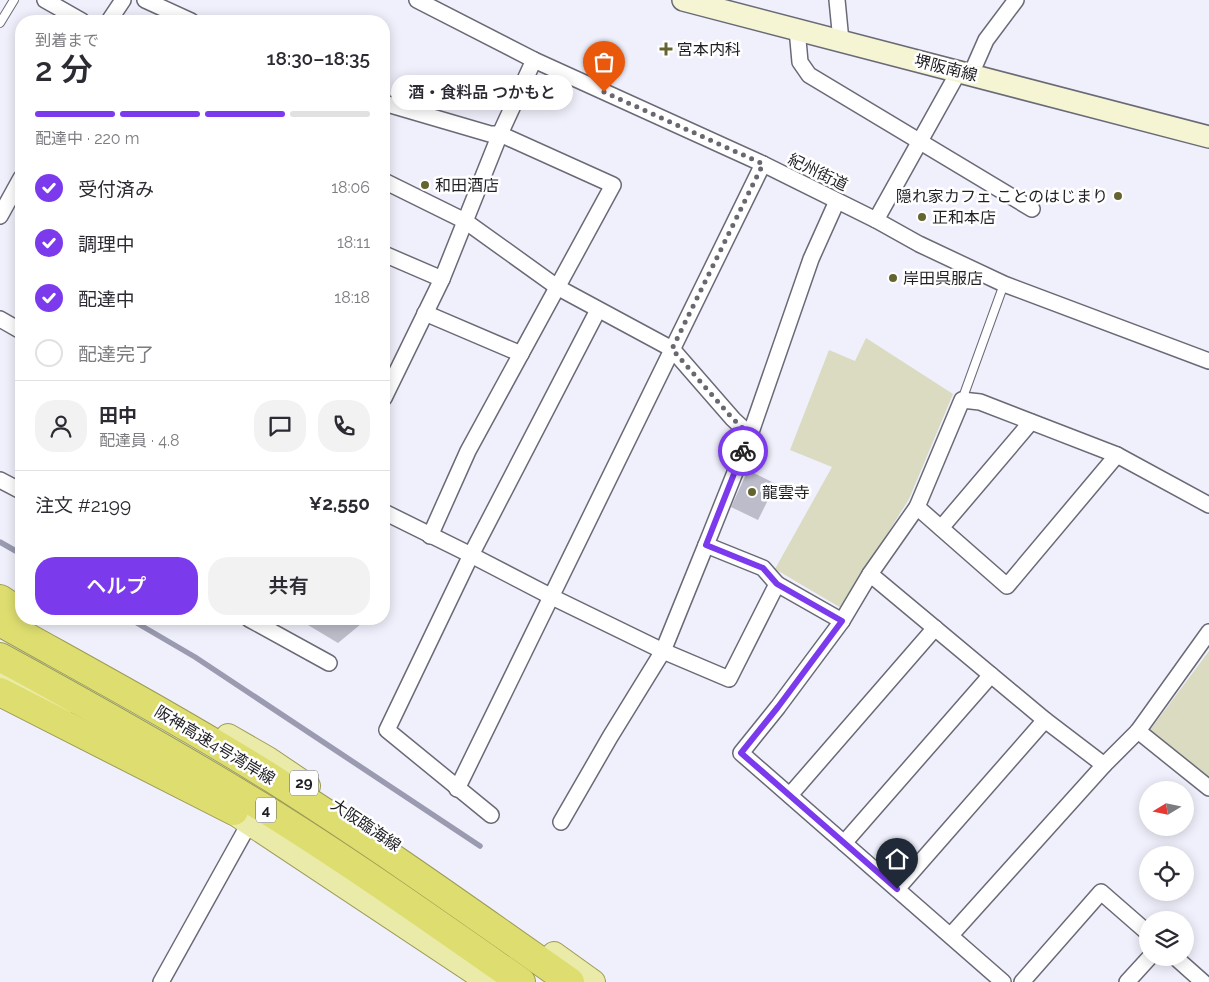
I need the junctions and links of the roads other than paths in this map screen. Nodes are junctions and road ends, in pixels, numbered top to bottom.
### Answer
1 (14, 0) edge
2 (45, 0) edge
3 (123, 0) edge
4 (145, 0) edge
5 (417, 0) edge
6 (683, 0) edge
7 (837, 0) edge
8 (1016, 0) edge
9 (71, 15) edge
10 (113, 15) edge
11 (177, 15) edge
12 (0, 23) edge
13 (796, 29) junction
14 (841, 41) junction
15 (534, 60) junction
16 (965, 72) junction
17 (390, 105) edge
18 (500, 134) junction
19 (1209, 137) edge
20 (919, 142) junction
21 (763, 164) junction
22 (390, 184) edge
23 (15, 189) edge
24 (836, 201) junction
25 (1032, 209) dead end
26 (0, 216) edge
27 (876, 220) junction
28 (465, 221) junction
29 (390, 257) edge
30 (442, 279) junction
31 (1004, 284) junction
32 (556, 288) junction
33 (598, 310) junction
34 (425, 313) junction
35 (0, 319) edge
36 (15, 328) edge
37 (672, 349) junction
38 (520, 354) junction
39 (1209, 361) edge
40 (390, 386) edge
41 (962, 400) junction
42 (1031, 422) junction
43 (750, 435) junction
44 (1117, 455) junction
45 (0, 480) edge
46 (15, 488) edge
47 (1209, 505) edge
48 (917, 507) junction
49 (390, 515) edge
50 (941, 528) junction
51 (430, 536) junction
52 (706, 545) junction
53 (471, 554) junction
54 (870, 574) junction
55 (777, 584) junction
56 (552, 597) junction
57 (0, 598) edge
58 (0, 607) edge
59 (15, 609) edge
60 (15, 615) edge
61 (842, 621) junction
62 (0, 622) edge
63 (32, 625) edge
64 (39, 625) edge
65 (272, 625) edge
66 (935, 628) junction
67 (1209, 632) edge
68 (663, 651) junction
69 (83, 654) junction
70 (0, 657) edge
71 (329, 663) dead end
72 (991, 674) junction
73 (0, 675) edge
74 (0, 692) edge
75 (1046, 720) junction
76 (1138, 731) junction
77 (1104, 765) junction
78 (1209, 788) edge
79 (457, 789) junction
80 (790, 796) junction
81 (491, 815) dead end
82 (242, 817) junction
83 (562, 822) dead end
84 (844, 843) junction
85 (897, 889) junction
86 (1139, 924) edge
87 (950, 935) junction
88 (1142, 966) edge
89 (1185, 966) edge
90 (161, 982) edge
91 (489, 982) edge
92 (521, 982) edge
93 (570, 982) edge
94 (592, 982) edge
95 (1003, 982) edge
96 (1022, 982) edge
97 (1127, 982) edge
98 (1203, 982) edge

1 - 12 lane
2 - 9 street
3 - 10 street
4 - 11 street
5 - 15 street, 紀州街道
6 - 13 main road, 堺阪南線
7 - 14 street
8 - 16 street
13 - 14 main road, 堺阪南線
13 - 20 street
14 - 16 main road, 堺阪南線
15 - 18 street
15 - 21 street, 紀州街道
16 - 19 main road, 堺阪南線
16 - 20 street
17 - 18 street
18 - 28 street
18 - 32 street
20 - 25 street
20 - 27 street
21 - 24 street, 紀州街道
21 - 37 street
22 - 28 street
23 - 26 street
24 - 27 street, 紀州街道
24 - 43 street
27 - 31 street, 紀州街道
28 - 30 street
28 - 32 street
29 - 30 street
30 - 34 street
31 - 39 street, 紀州街道
31 - 41 lane
32 - 33 street
32 - 38 street
33 - 37 street
33 - 53 street
34 - 38 street
34 - 40 street
35 - 36 street
37 - 43 street
37 - 56 street
38 - 51 street
41 - 42 street
41 - 48 street
42 - 44 street
42 - 50 street
43 - 52 street
44 - 47 street
44 - 50 street
45 - 46 street
48 - 50 street
48 - 54 street
49 - 51 street
51 - 53 street
52 - 55 street
52 - 68 street
53 - 56 street
53 - 79 street
54 - 61 street
54 - 66 street
55 - 61 street
55 - 68 street
56 - 68 street
56 - 79 street
57 - 59 highway
58 - 60 main road, 大阪臨海線 / 29
61 - 80 street
62 - 93 highway, 阪神高速4号湾岸線 / 4
63 - 69 main road, 大阪臨海線 / 29
64 - 69 highway
65 - 71 street
66 - 72 street
66 - 80 street
67 - 76 street
68 - 83 street
69 - 94 main road, 大阪臨海線 / 29
70 - 92 highway, 阪神高速4号湾岸線 / 4
72 - 75 street
72 - 84 street
73 - 82 main road
74 - 82 highway
75 - 77 street
75 - 85 street
76 - 77 street
76 - 78 street
77 - 87 street
79 - 81 street
80 - 84 street
82 - 90 street
82 - 91 main road
84 - 85 street
85 - 87 street
86 - 96 street
87 - 95 street
88 - 97 street
89 - 98 street

